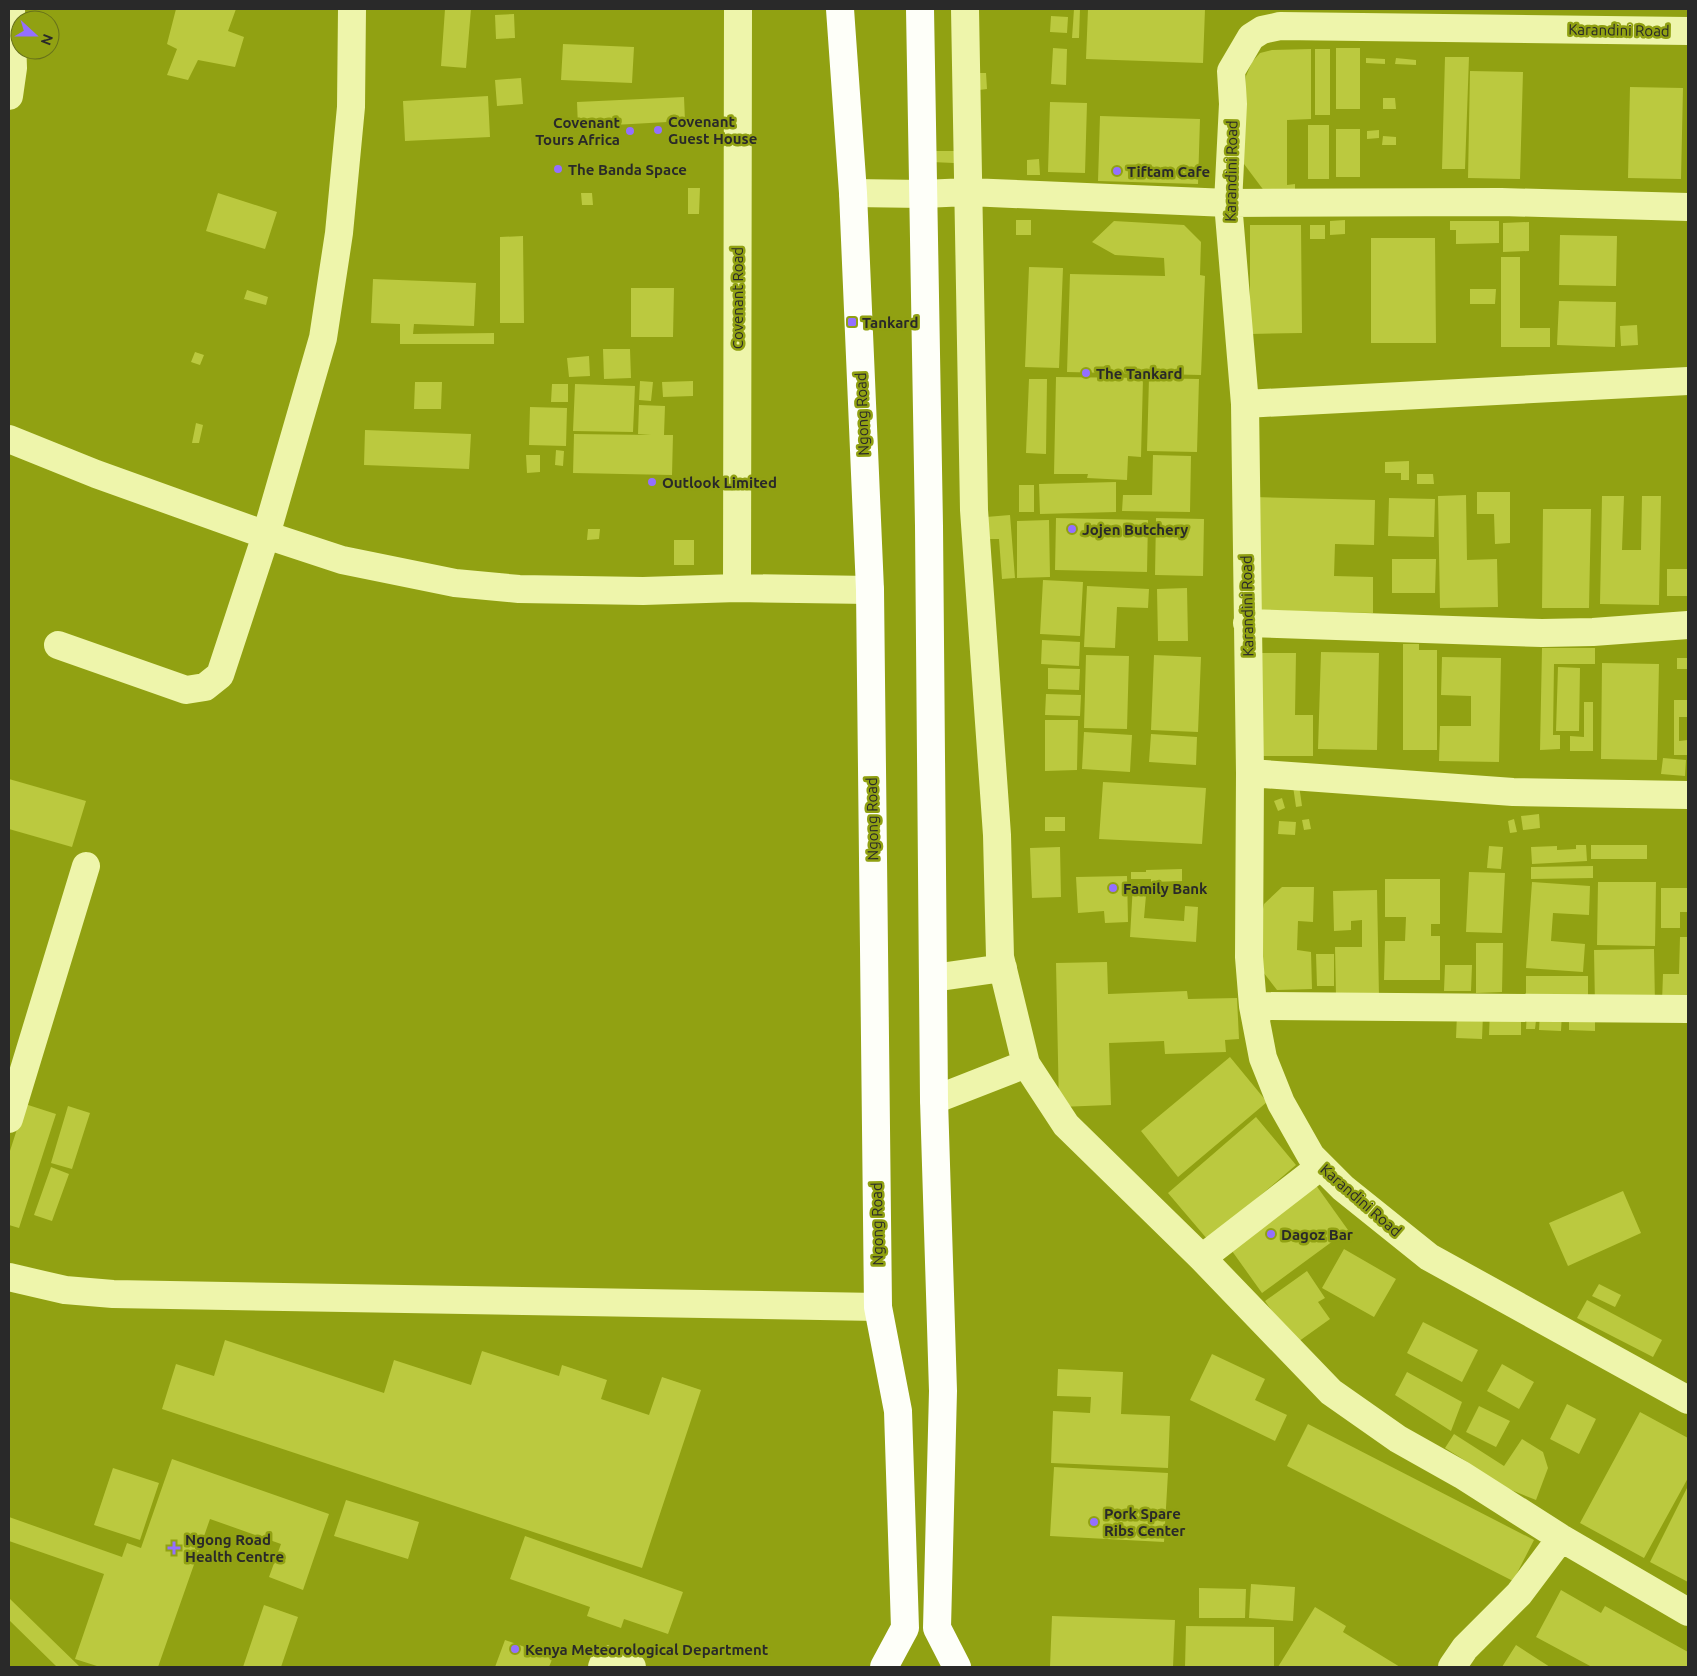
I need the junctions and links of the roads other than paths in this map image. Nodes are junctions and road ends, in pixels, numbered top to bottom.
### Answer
1 (11, 9) edge
2 (352, 9) edge
3 (738, 9) edge
4 (840, 9) edge
5 (920, 9) edge
6 (965, 9) edge
7 (1424, 18) edge
8 (1688, 31) edge
9 (9, 96) edge
10 (968, 192) junction
11 (853, 193) junction
12 (923, 194) junction
13 (1228, 203) junction
14 (1688, 207) edge
15 (1688, 381) edge
16 (1245, 404) junction
17 (9, 439) edge
18 (266, 535) junction
19 (737, 588) junction
20 (870, 590) junction
21 (1247, 623) junction
22 (1688, 625) edge
23 (58, 645) dead end
24 (1250, 773) junction
25 (1688, 795) edge
26 (86, 866) dead end
27 (1003, 968) junction
28 (933, 978) junction
29 (1254, 1006) junction
30 (1688, 1009) edge
31 (1026, 1064) junction
32 (934, 1100) junction
33 (10, 1108) edge
34 (1321, 1166) junction
35 (1202, 1258) junction
36 (9, 1278) edge
37 (878, 1307) junction
38 (1688, 1400) edge
39 (1560, 1538) junction
40 (1688, 1612) edge
41 (905, 1628) junction
42 (937, 1628) junction
43 (602, 1667) edge
44 (632, 1667) edge
45 (884, 1667) edge
46 (904, 1667) edge
47 (937, 1667) edge
48 (957, 1667) edge
49 (1452, 1667) edge

1 - 9 street
2 - 18 street
3 - 19 street, Covenant Road
4 - 11 main road, Ngong Road
5 - 12 main road
6 - 10 street
7 - 8 street, Karandini Road
7 - 13 street, Karandini Road
10 - 12 street
10 - 13 street
10 - 27 street
11 - 12 street
11 - 20 main road, Ngong Road
12 - 28 main road
13 - 14 street
13 - 16 street, Karandini Road
15 - 16 street
16 - 21 street, Karandini Road
17 - 18 street
18 - 19 street
18 - 23 street
19 - 20 street
20 - 37 main road, Ngong Road
21 - 22 street
21 - 24 street, Karandini Road
24 - 25 street
24 - 29 street, Karandini Road
26 - 33 street
27 - 28 street
27 - 31 street
28 - 32 main road
29 - 30 street
29 - 34 street, Karandini Road
31 - 32 street
31 - 35 street
32 - 42 main road
34 - 35 street
34 - 38 street, Karandini Road
35 - 39 street
36 - 37 street
37 - 41 main road, Ngong Road
39 - 40 street
39 - 49 street
41 - 45 main road
41 - 46 main road, Ngong Road
42 - 47 main road
42 - 48 main road
43 - 44 street

